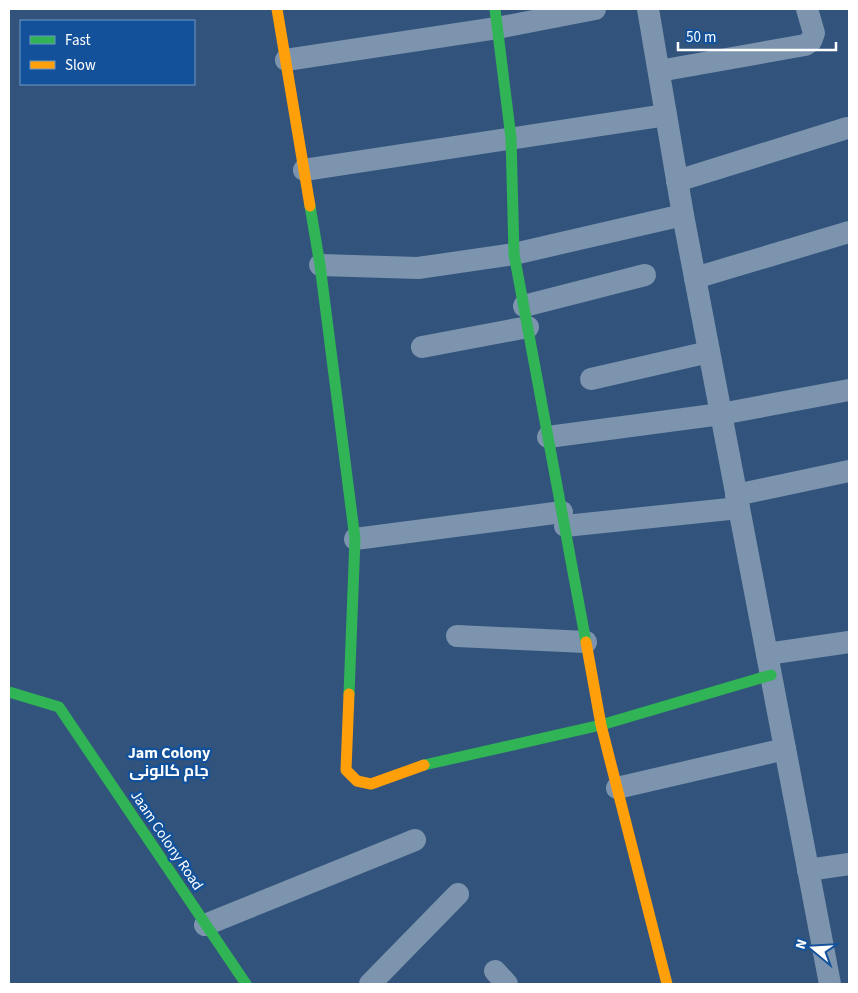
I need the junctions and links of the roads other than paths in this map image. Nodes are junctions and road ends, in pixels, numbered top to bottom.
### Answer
1 (277, 9) edge
2 (596, 9) edge
3 (648, 9) edge
4 (807, 9) edge
5 (496, 18) edge
6 (286, 60) junction
7 (658, 71) junction
8 (666, 115) junction
9 (847, 128) dead end
10 (512, 138) junction
11 (304, 170) junction
12 (677, 181) junction
13 (682, 215) junction
14 (849, 232) edge
15 (514, 254) junction
16 (320, 265) junction
17 (645, 275) dead end
18 (695, 278) junction
19 (526, 316) junction
20 (422, 347) dead end
21 (709, 352) junction
22 (591, 379) dead end
23 (849, 390) edge
24 (721, 414) junction
25 (548, 437) junction
26 (849, 471) edge
27 (738, 501) junction
28 (563, 519) junction
29 (355, 539) junction
30 (458, 636) dead end
31 (586, 642) junction
32 (849, 642) edge
33 (769, 664) junction
34 (9, 692) edge
35 (601, 726) junction
36 (785, 748) junction
37 (617, 788) junction
38 (415, 840) dead end
39 (849, 864) edge
40 (808, 870) junction
41 (458, 894) dead end
42 (206, 924) junction
43 (246, 984) edge
44 (370, 984) edge
45 (667, 984) edge
46 (830, 984) edge

1 - 6 street
2 - 5 street
3 - 7 street
4 - 7 street
5 - 6 street
5 - 10 street
6 - 11 street
7 - 8 street
8 - 10 street
8 - 12 street
9 - 12 street
10 - 11 street
10 - 15 street
11 - 16 street
12 - 13 street
13 - 15 street
13 - 18 street
14 - 18 street
15 - 16 street
15 - 19 street
16 - 29 street
17 - 19 street
18 - 21 street
19 - 20 street
19 - 25 street
21 - 22 street
21 - 24 street
23 - 24 street
24 - 25 street
24 - 27 street
25 - 28 street
26 - 27 street
27 - 28 street
27 - 33 street
28 - 29 street
28 - 31 street
29 - 35 street
30 - 31 street
31 - 35 street
32 - 33 street
33 - 35 street
33 - 36 street
34 - 42 street, Jaam Colony Road
35 - 37 street
36 - 37 street
36 - 40 street
37 - 45 street
38 - 42 street
39 - 40 street
40 - 46 street
41 - 44 street
42 - 43 street, Jaam Colony Road

